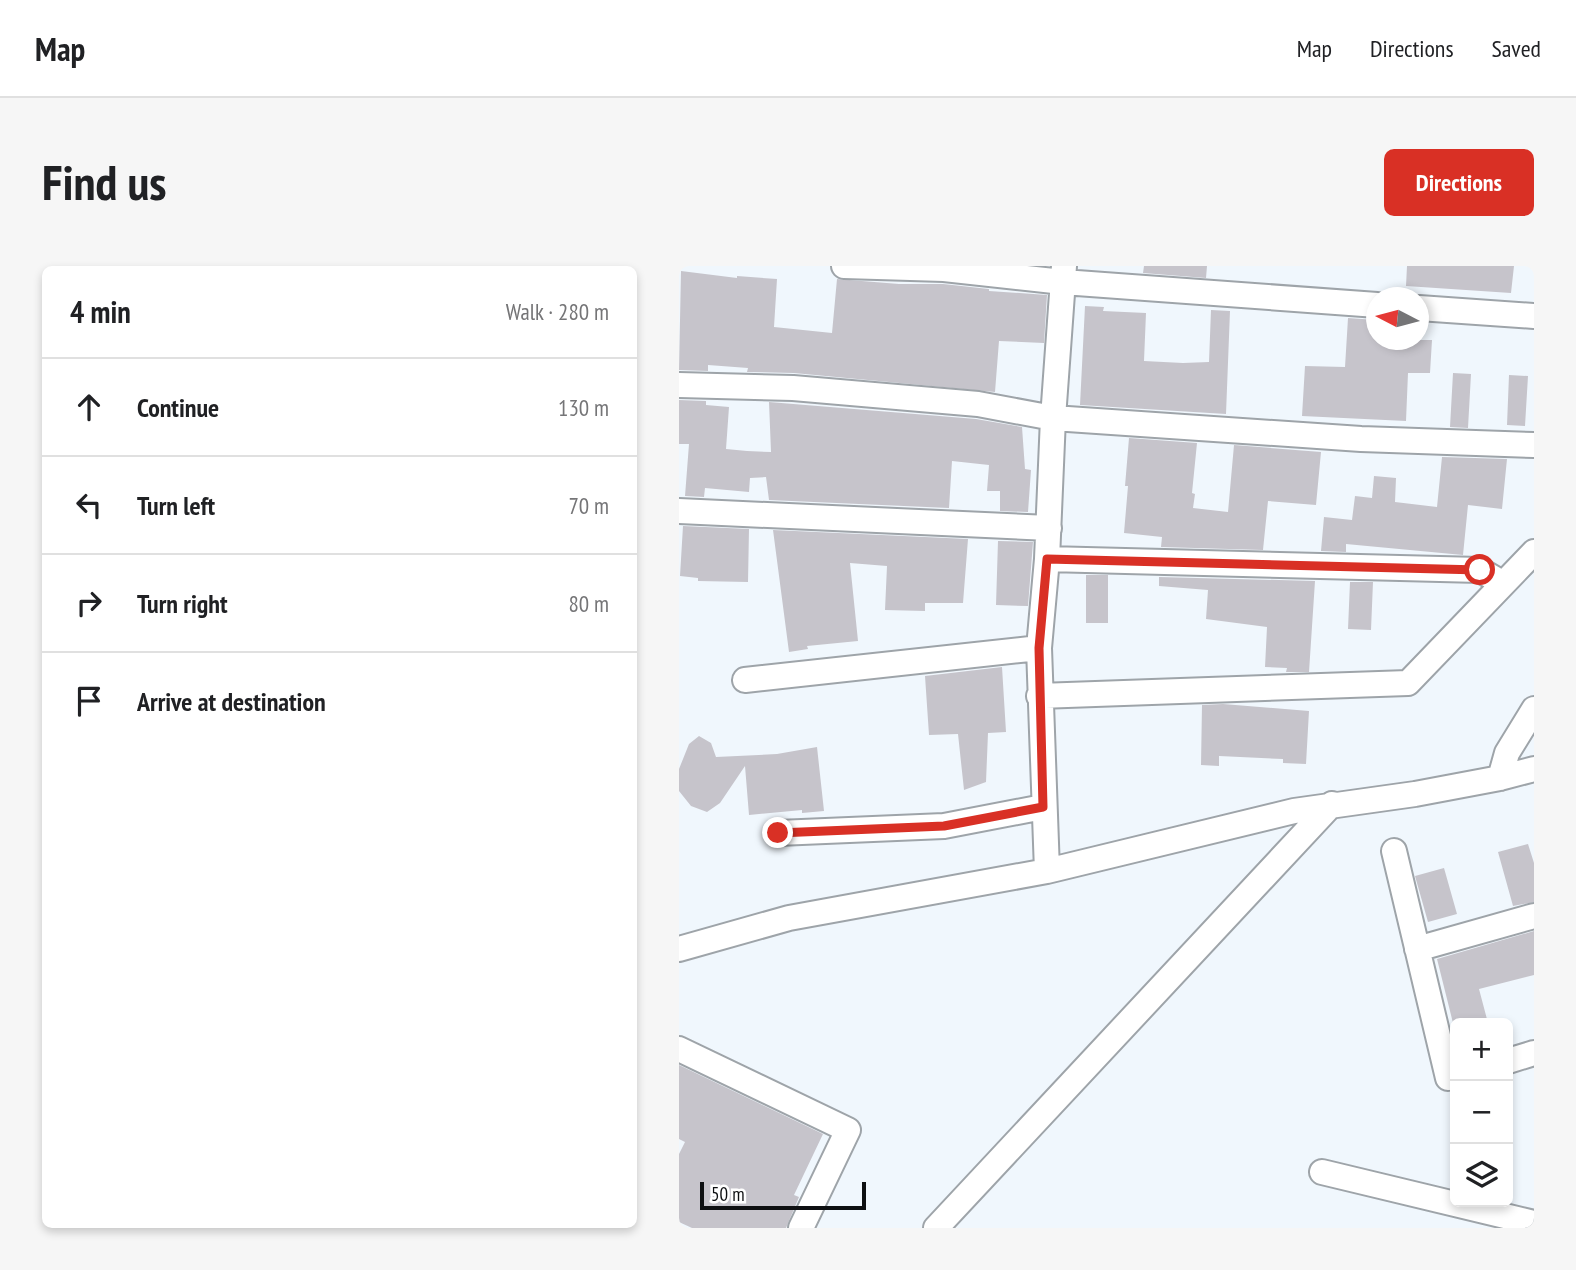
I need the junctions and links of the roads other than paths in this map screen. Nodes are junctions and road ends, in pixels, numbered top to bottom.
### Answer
1 (843, 266) edge
2 (1063, 274) edge
3 (1366, 304) edge
4 (1429, 309) edge
5 (1534, 316) edge
6 (679, 385) edge
7 (1053, 418) junction
8 (1534, 445) edge
9 (679, 511) edge
10 (1049, 528) junction
11 (1534, 552) edge
12 (1047, 559) junction
13 (1502, 583) junction
14 (1039, 648) junction
15 (745, 680) dead end
16 (1039, 696) junction
17 (1534, 709) edge
18 (1534, 769) edge
19 (1500, 778) junction
20 (1343, 803) junction
21 (1043, 807) junction
22 (778, 833) dead end
23 (1394, 851) dead end
24 (1047, 871) junction
25 (1534, 916) edge
26 (679, 949) edge
27 (1417, 949) junction
28 (679, 1049) edge
29 (1534, 1053) edge
30 (1513, 1059) edge
31 (1450, 1077) edge
32 (1322, 1172) dead end
33 (1534, 1223) edge
34 (801, 1228) edge
35 (936, 1228) edge

1 - 2 street
2 - 3 street
2 - 7 street
4 - 5 street
6 - 7 street
7 - 8 street
7 - 10 street
9 - 10 street
10 - 12 street
11 - 13 street
12 - 13 street
12 - 14 street
13 - 16 street
14 - 15 street
14 - 16 street
16 - 21 street
17 - 19 street
18 - 19 street
19 - 20 street
20 - 24 street
20 - 35 street
21 - 22 street
21 - 24 street
23 - 27 street
24 - 26 street
25 - 27 street
27 - 31 street
28 - 34 street
29 - 30 street
32 - 33 street

